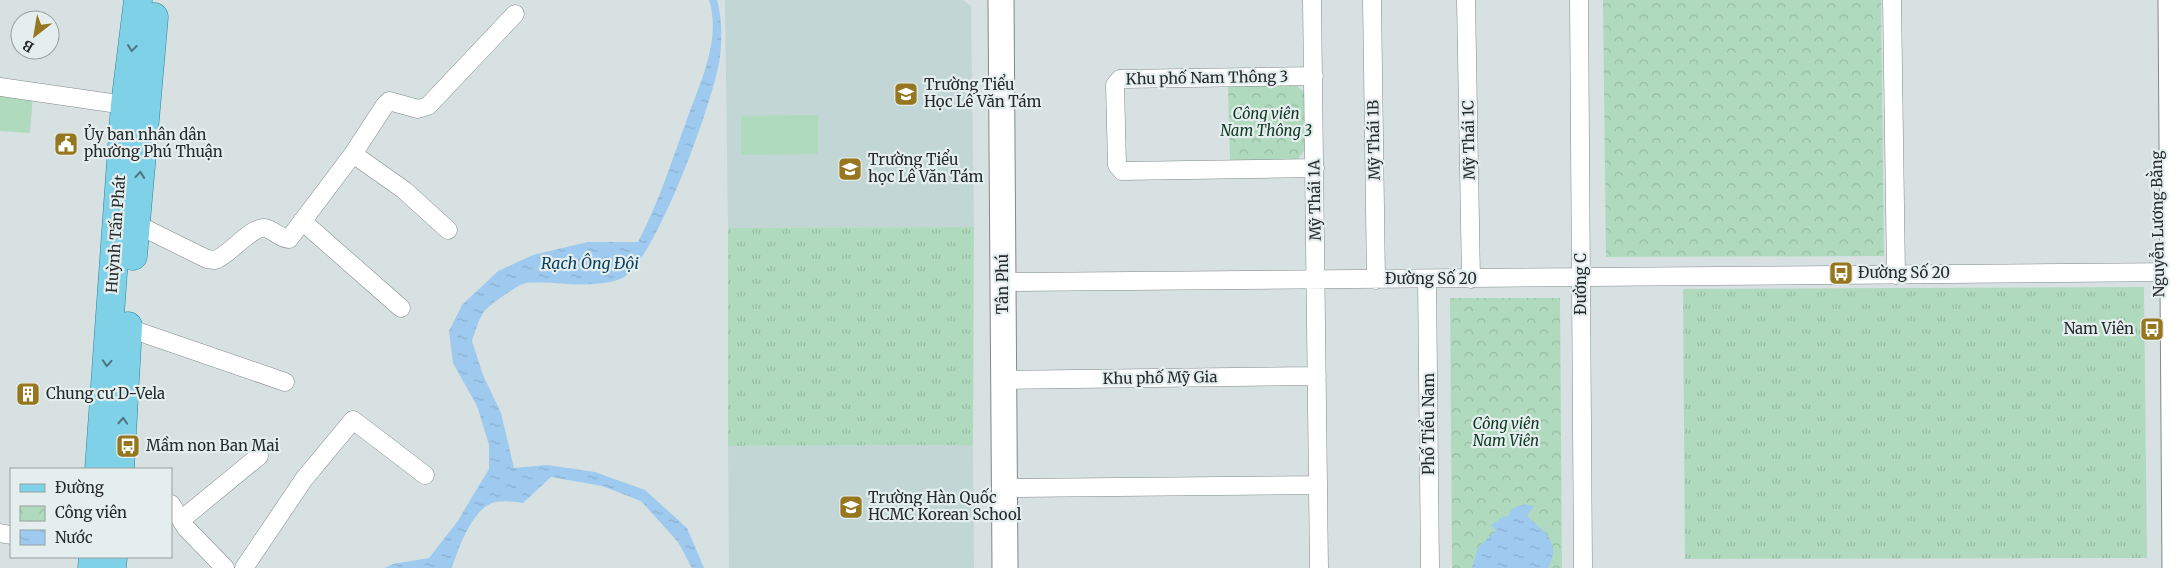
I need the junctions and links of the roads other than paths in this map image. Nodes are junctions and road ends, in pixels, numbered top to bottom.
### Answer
1 (138, 0) edge
2 (155, 0) edge
3 (1001, 0) edge
4 (1312, 0) edge
5 (1372, 0) edge
6 (1466, 0) edge
7 (1579, 0) edge
8 (1892, 0) edge
9 (2156, 0) edge
10 (2171, 0) edge
11 (515, 14) dead end
12 (1314, 76) junction
13 (0, 87) edge
14 (135, 106) junction
15 (353, 154) junction
16 (1315, 168) junction
17 (130, 215) junction
18 (302, 221) junction
19 (448, 230) dead end
20 (2170, 272) edge
21 (1896, 275) junction
22 (1581, 278) junction
23 (1471, 279) junction
24 (1317, 280) junction
25 (1376, 280) junction
26 (1427, 280) junction
27 (1003, 282) junction
28 (401, 308) dead end
29 (128, 328) junction
30 (1317, 376) junction
31 (1003, 380) junction
32 (285, 382) dead end
33 (259, 456) dead end
34 (99, 468) edge
35 (120, 468) edge
36 (425, 475) dead end
37 (1318, 485) junction
38 (1004, 488) junction
39 (172, 506) edge
40 (181, 520) junction
41 (225, 568) edge
42 (244, 568) edge
43 (1004, 568) edge
44 (1319, 568) edge
45 (1430, 568) edge
46 (1583, 568) edge
47 (2160, 568) edge
48 (2175, 568) edge

1 -> 14 main road, Huỳnh Tấn Phát
2 - 14 main road, Huỳnh Tấn Phát
3 - 27 main road, Tân Phú
4 - 12 street, Mỹ Thái 1A
5 - 25 street, Mỹ Thái 1B
6 - 23 street, Mỹ Thái 1C
7 - 22 street, Đường C
8 - 21 street
9 - 20 main road, Nguyễn Lương Bằng
10 - 20 main road, Nguyễn Lương Bằng
11 - 15 street
12 - 16 street, Mỹ Thái 1A
12 - 16 street, Khu phố Nam Thông 3
13 - 14 street
14 - 17 main road, Huỳnh Tấn Phát
15 - 18 street
15 - 19 street
16 - 24 street, Mỹ Thái 1A
17 - 18 street
17 - 29 main road, Huỳnh Tấn Phát
17 -> 34 main road, Huỳnh Tấn Phát
18 - 28 street
20 - 21 street, Đường Số 20
20 - 47 main road, Nguyễn Lương Bằng
20 - 48 main road, Nguyễn Lương Bằng
21 - 22 street, Đường Số 20
22 - 23 street, Đường Số 20
22 - 46 street, Đường C
23 - 26 street, Đường Số 20
24 - 25 street, Đường Số 20
24 - 27 street, Đường Số 20
24 - 30 street
25 - 26 street, Đường Số 20
26 - 45 street, Phố Tiểu Nam
27 - 31 main road, Tân Phú
29 - 32 street
35 -> 29 main road, Huỳnh Tấn Phát
30 - 31 street, Khu phố Mỹ Gia
30 - 37 street
31 - 38 main road, Tân Phú
33 - 40 street
36 - 42 street
37 - 38 street
37 - 44 street
38 - 43 main road, Tân Phú
39 - 40 street
40 - 41 street

